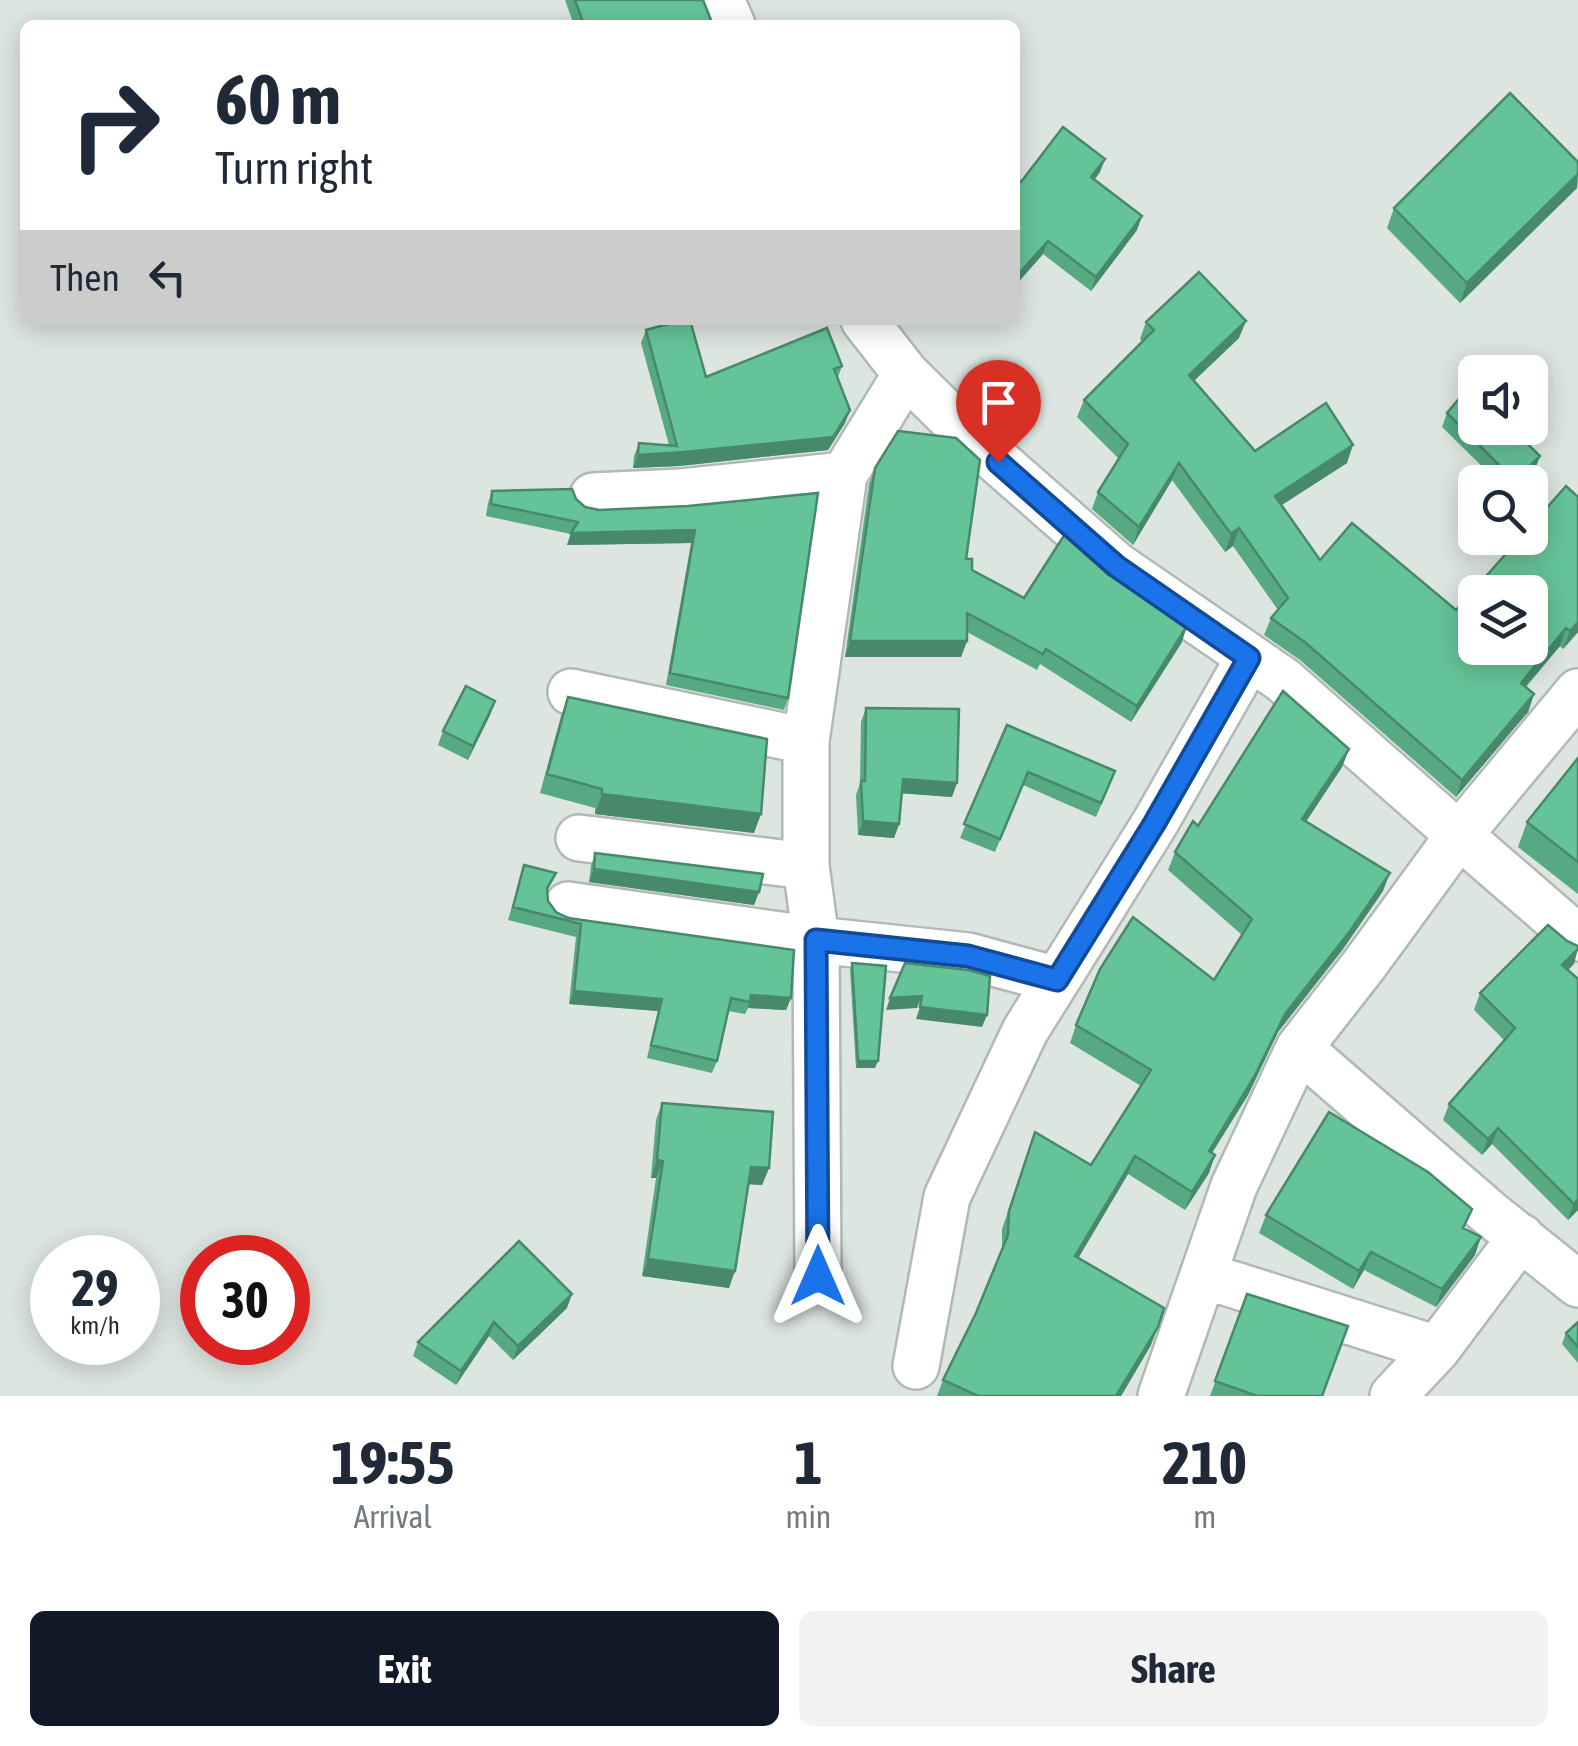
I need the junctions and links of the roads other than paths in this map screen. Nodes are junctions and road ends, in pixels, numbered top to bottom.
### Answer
1 (868, 325) edge
2 (906, 374) junction
3 (844, 475) junction
4 (593, 496) dead end
5 (1249, 658) junction
6 (571, 692) dead end
7 (1578, 692) edge
8 (806, 741) junction
9 (1459, 835) junction
10 (579, 838) dead end
11 (806, 866) junction
12 (568, 906) dead end
13 (1578, 938) edge
14 (816, 940) junction
15 (1057, 980) junction
16 (1299, 1048) junction
17 (1521, 1238) junction
18 (1203, 1275) junction
19 (818, 1276) dead end
20 (1578, 1284) edge
21 (1437, 1349) junction
22 (916, 1366) dead end
23 (1161, 1396) edge
24 (1393, 1396) edge

1 - 2 street
2 - 3 street
2 - 5 street
3 - 4 street
3 - 8 street
5 - 9 street
5 - 15 street
6 - 8 street
7 - 9 street
8 - 11 street
9 - 13 street
9 - 16 street
10 - 11 street
11 - 14 street
12 - 14 street
14 - 15 street
14 - 19 street
15 - 22 street
16 - 17 street
16 - 18 street
17 - 20 street
17 - 21 street
18 - 21 street
18 - 23 street
21 - 24 street

